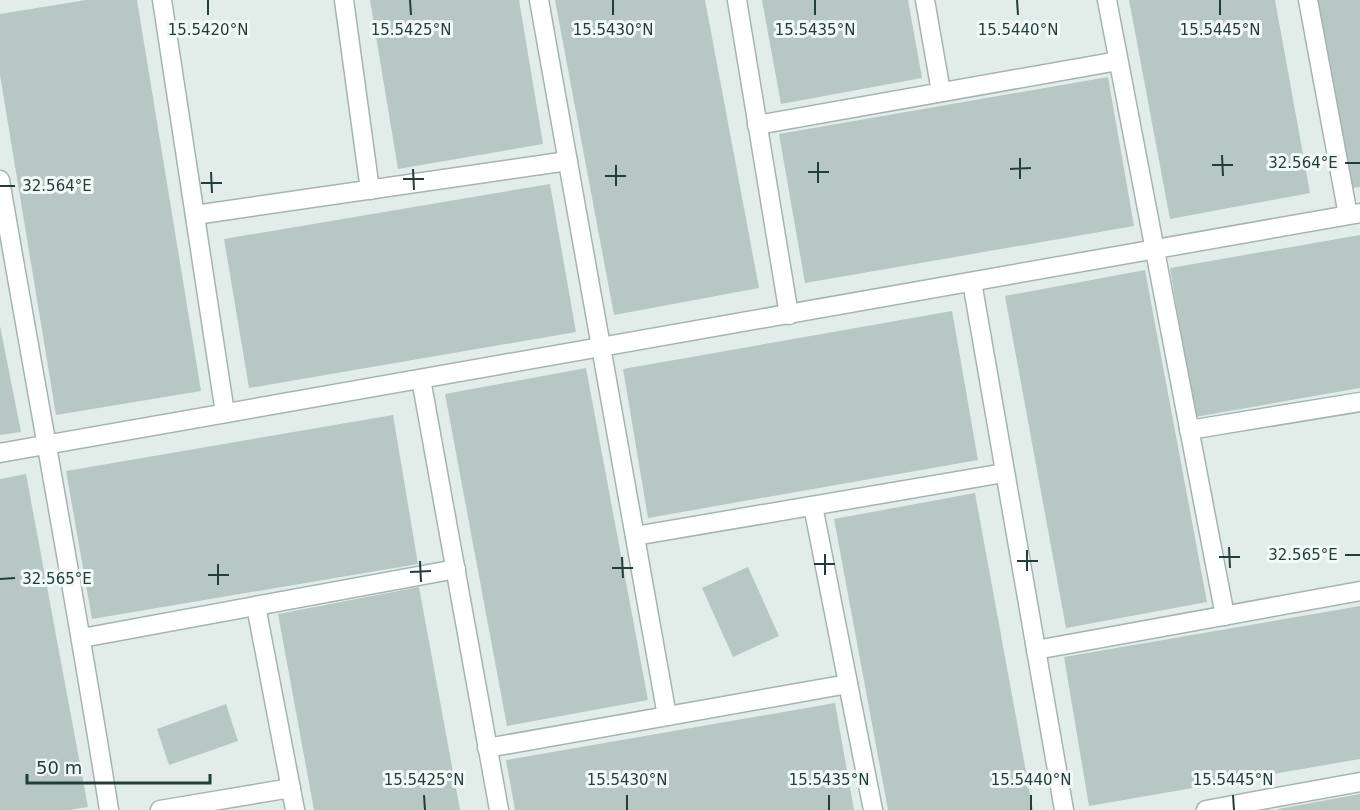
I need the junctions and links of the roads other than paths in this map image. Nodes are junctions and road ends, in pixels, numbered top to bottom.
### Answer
1 (162, 0) edge
2 (344, 0) edge
3 (539, 0) edge
4 (737, 0) edge
5 (925, 0) edge
6 (1107, 0) edge
7 (1308, 0) edge
8 (1118, 61) junction
9 (941, 92) junction
10 (757, 125) junction
11 (568, 161) junction
12 (0, 180) edge
13 (370, 190) junction
14 (1354, 214) edge
15 (195, 215) junction
16 (1154, 250) junction
17 (972, 282) junction
18 (789, 315) junction
19 (601, 347) junction
20 (421, 379) junction
21 (1360, 402) edge
22 (225, 413) junction
23 (1189, 430) junction
24 (46, 445) junction
25 (0, 453) edge
26 (1004, 473) junction
27 (813, 506) junction
28 (635, 536) junction
29 (456, 569) junction
30 (1360, 591) edge
31 (256, 606) junction
32 (1225, 616) junction
33 (82, 638) junction
34 (1036, 650) junction
35 (848, 684) junction
36 (667, 716) junction
37 (488, 748) junction
38 (1360, 782) edge
39 (291, 788) junction
40 (109, 810) edge
41 (160, 810) edge
42 (295, 810) edge
43 (499, 810) edge
44 (873, 810) edge
45 (1064, 810) edge
46 (1206, 810) edge

1 - 15 street
2 - 13 street
3 - 11 street
4 - 10 street
5 - 9 street
6 - 8 street
7 - 14 street
8 - 9 street
8 - 16 street
9 - 10 street
10 - 18 street
11 - 13 street
11 - 19 street
12 - 24 street
13 - 15 street
14 - 16 street
15 - 22 street
16 - 17 street
16 - 23 street
17 - 18 street
17 - 26 street
18 - 19 street
19 - 20 street
19 - 28 street
20 - 22 street
20 - 29 street
21 - 23 street
22 - 24 street
23 - 32 street
24 - 25 street
24 - 33 street
26 - 27 street
26 - 34 street
27 - 28 street
27 - 35 street
28 - 36 street
29 - 31 street
29 - 37 street
30 - 32 street
31 - 33 street
31 - 39 street
32 - 34 street
33 - 40 street
34 - 45 street
35 - 36 street
35 - 44 street
36 - 37 street
37 - 43 street
38 - 46 street
39 - 41 street
39 - 42 street

